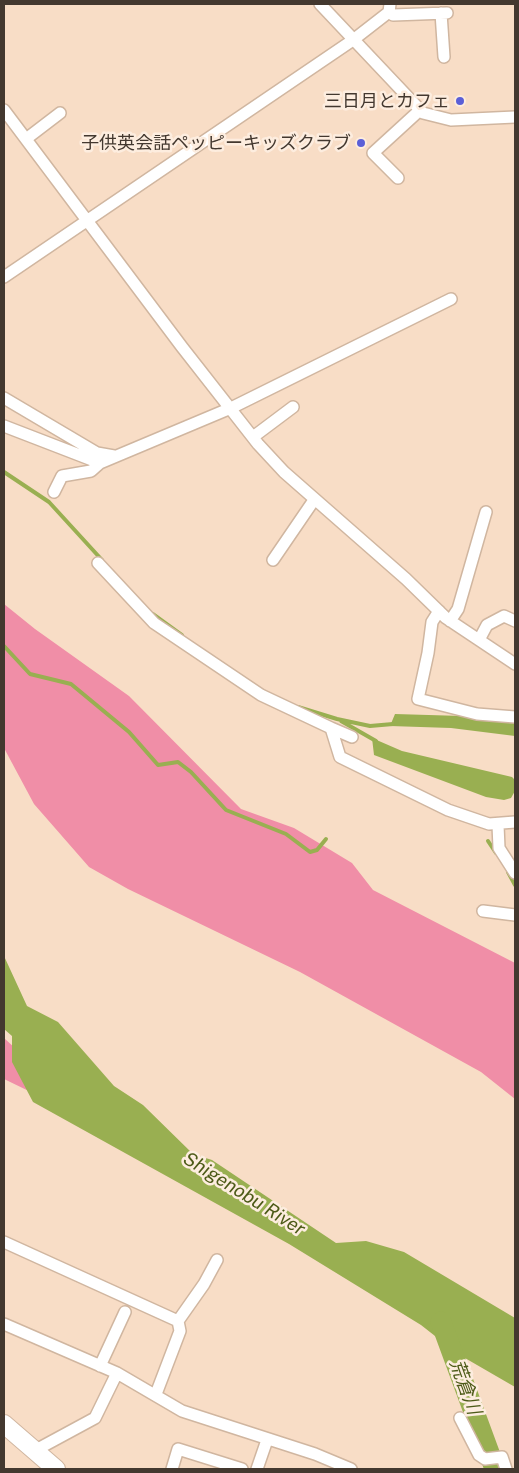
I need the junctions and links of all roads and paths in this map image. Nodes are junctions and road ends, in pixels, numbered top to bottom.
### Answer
1 (320, 4) edge
2 (389, 8) edge
3 (353, 40) junction
4 (444, 57) dead end
5 (4, 110) edge
6 (420, 110) junction
7 (60, 113) dead end
8 (515, 117) edge
9 (26, 139) junction
10 (398, 178) dead end
11 (87, 220) junction
12 (4, 277) edge
13 (452, 299) dead end
14 (4, 398) edge
15 (294, 407) dead end
16 (231, 408) junction
17 (4, 426) edge
18 (253, 437) junction
19 (114, 456) junction
20 (100, 463) junction
21 (54, 492) dead end
22 (314, 500) junction
23 (486, 512) dead end
24 (273, 560) dead end
25 (98, 563) dead end
26 (439, 611) junction
27 (450, 621) junction
28 (515, 622) edge
29 (479, 640) junction
30 (515, 664) edge
31 (515, 717) edge
32 (331, 728) junction
33 (352, 737) dead end
34 (515, 822) edge
35 (498, 825) junction
36 (515, 873) edge
37 (483, 911) dead end
38 (515, 915) edge
39 (4, 1242) edge
40 (217, 1260) dead end
41 (125, 1312) dead end
42 (178, 1321) junction
43 (4, 1324) edge
44 (100, 1366) junction
45 (117, 1373) junction
46 (156, 1394) junction
47 (460, 1418) dead end
48 (4, 1424) edge
49 (267, 1440) junction
50 (34, 1451) junction
51 (56, 1469) edge
52 (172, 1469) edge
53 (242, 1469) edge
54 (257, 1469) edge
55 (351, 1469) edge
56 (506, 1469) edge

1 - 3 street
2 - 3 street
2 - 4 street
3 - 6 street
3 - 11 street
5 - 9 street
6 - 8 street
6 - 10 street
7 - 9 street
9 - 11 street
11 - 12 street
11 - 16 street
13 - 16 street
14 - 19 street
15 - 18 street
16 - 18 street
16 - 19 street
17 - 20 street
18 - 22 street
19 - 20 street
20 - 21 street
22 - 24 street
22 - 26 street
23 - 27 street
25 - 32 street
26 - 27 street
26 - 31 street
27 - 29 street
28 - 29 street
29 - 30 street
32 - 33 street
32 - 35 street
34 - 35 street
35 - 36 street
37 - 38 street
39 - 42 street
40 - 42 street
41 - 44 street
42 - 46 street
43 - 44 street
44 - 45 street
45 - 46 street
45 - 50 street
46 - 49 street
47 - 56 street
48 - 50 main road
49 - 54 street
49 - 55 street
50 - 51 main road
52 - 53 street

